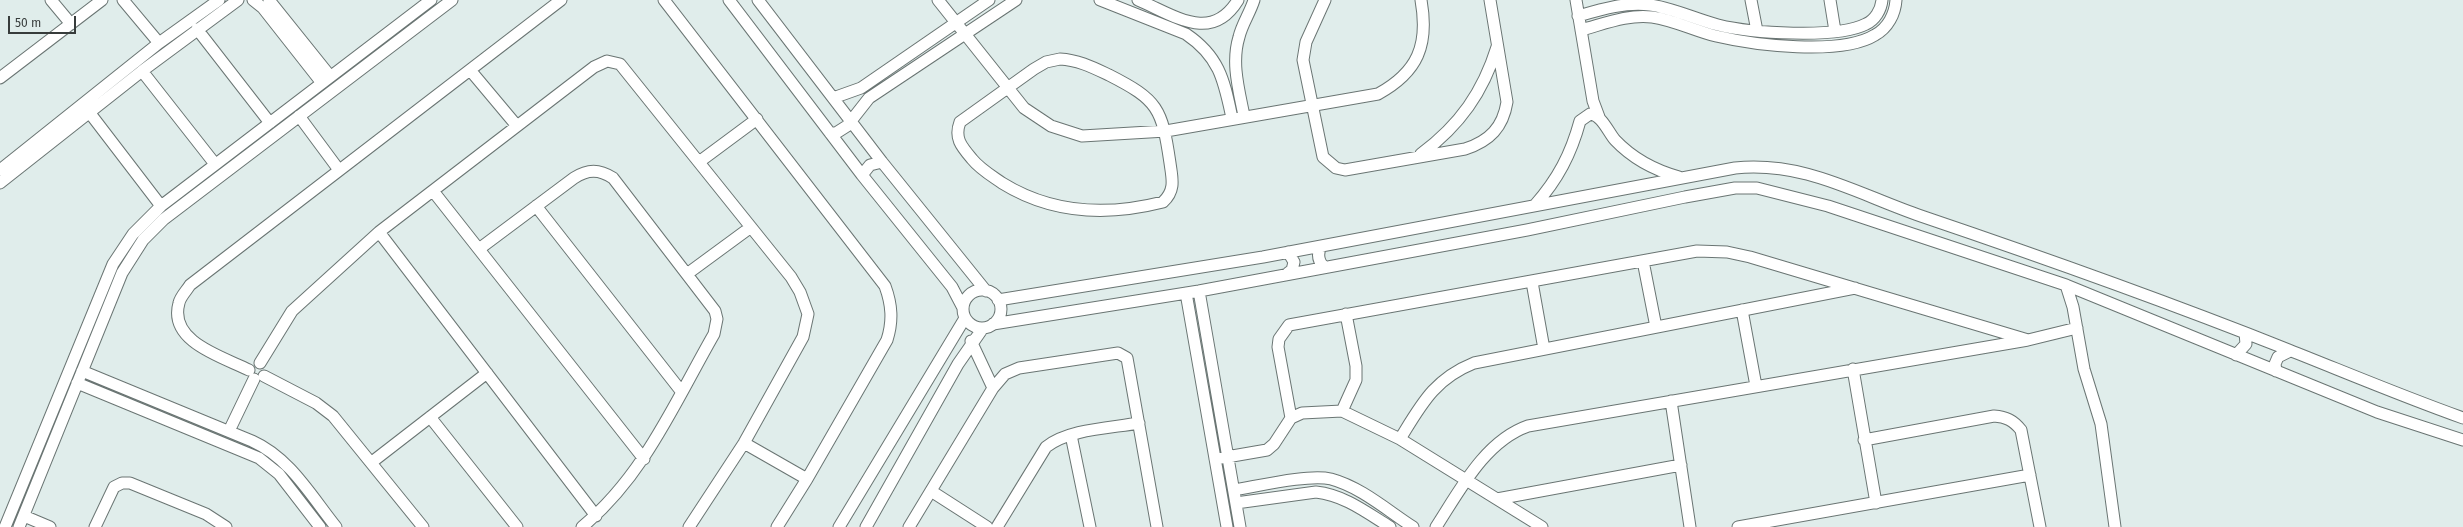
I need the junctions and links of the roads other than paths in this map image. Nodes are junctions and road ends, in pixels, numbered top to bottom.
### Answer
1 (51, 0) edge
2 (102, 0) edge
3 (123, 0) edge
4 (219, 0) edge
5 (238, 0) edge
6 (253, 0) edge
7 (268, 0) edge
8 (431, 0) edge
9 (452, 0) edge
10 (561, 0) edge
11 (664, 0) edge
12 (729, 0) edge
13 (758, 0) edge
14 (938, 0) edge
15 (989, 0) edge
16 (1016, 0) edge
17 (1100, 0) edge
18 (1138, 0) edge
19 (1238, 0) edge
20 (1241, 0) edge
21 (1325, 0) edge
22 (1421, 0) edge
23 (1490, 0) edge
24 (1576, 0) edge
25 (1751, 0) edge
26 (1830, 0) edge
27 (1882, 0) edge
28 (1896, 0) edge
29 (1253, 3) edge
30 (1662, 4) edge
31 (1578, 16) junction
32 (1191, 22) junction
33 (956, 23) junction
34 (71, 24) junction
35 (198, 29) junction
36 (1581, 30) junction
37 (1835, 30) junction
38 (1757, 31) junction
39 (964, 33) junction
40 (1186, 34) junction
41 (159, 43) junction
42 (372, 45) junction
43 (1497, 46) junction
44 (380, 54) junction
45 (470, 70) junction
46 (142, 71) junction
47 (0, 78) edge
48 (326, 80) junction
49 (1008, 87) junction
50 (833, 98) junction
51 (1311, 105) junction
52 (89, 112) junction
53 (299, 116) junction
54 (1244, 116) junction
55 (1599, 117) junction
56 (1232, 118) junction
57 (757, 119) junction
58 (851, 122) junction
59 (270, 123) junction
60 (517, 126) junction
61 (1166, 131) junction
62 (830, 133) junction
63 (1419, 156) junction
64 (699, 162) junction
65 (882, 162) junction
66 (215, 164) junction
67 (0, 170) edge
68 (339, 170) junction
69 (862, 175) junction
70 (1682, 178) junction
71 (0, 183) edge
72 (433, 191) junction
73 (1535, 205) junction
74 (161, 206) junction
75 (536, 206) junction
76 (1893, 206) junction
77 (1885, 224) junction
78 (751, 227) junction
79 (379, 232) junction
80 (1321, 246) junction
81 (479, 249) junction
82 (1288, 252) junction
83 (1643, 261) junction
84 (1324, 267) junction
85 (1288, 273) junction
86 (687, 274) junction
87 (1532, 282) junction
88 (2066, 285) junction
89 (1857, 287) junction
90 (986, 291) junction
91 (1199, 291) junction
92 (1186, 293) junction
93 (998, 300) junction
94 (1742, 310) junction
95 (964, 313) junction
96 (1346, 314) junction
97 (988, 326) junction
98 (87, 327) junction
99 (1656, 327) junction
100 (2077, 328) junction
101 (98, 331) junction
102 (2245, 333) junction
103 (2028, 340) junction
104 (971, 341) junction
105 (1544, 349) junction
106 (2290, 351) junction
107 (2236, 355) junction
108 (1853, 369) junction
109 (82, 371) junction
110 (2276, 371) junction
111 (487, 373) junction
112 (256, 375) junction
113 (77, 383) junction
114 (119, 386) junction
115 (1756, 386) junction
116 (993, 388) junction
117 (681, 391) junction
118 (114, 398) junction
119 (1671, 401) junction
120 (1342, 411) junction
121 (430, 417) junction
122 (1291, 418) junction
123 (2463, 418) edge
124 (1139, 423) junction
125 (45, 430) junction
126 (229, 431) junction
127 (1071, 435) junction
128 (56, 436) junction
129 (1400, 439) junction
130 (1864, 440) junction
131 (2463, 440) edge
132 (744, 443) junction
133 (1228, 458) junction
134 (644, 459) junction
135 (1215, 459) junction
136 (372, 462) junction
137 (1680, 465) junction
138 (2030, 475) junction
139 (808, 479) junction
140 (1466, 480) junction
141 (1234, 490) junction
142 (930, 491) junction
143 (1497, 499) junction
144 (1236, 503) junction
145 (1876, 503) junction
146 (327, 515) junction
147 (24, 516) junction
148 (596, 516) junction
149 (1794, 522) edge
150 (4, 523) edge
151 (319, 525) edge
152 (19, 527) edge
153 (50, 527) edge
154 (95, 527) edge
155 (226, 527) edge
156 (336, 527) edge
157 (423, 527) edge
158 (517, 527) edge
159 (582, 527) edge
160 (689, 527) edge
161 (777, 527) edge
162 (839, 527) edge
163 (866, 527) edge
164 (909, 527) edge
165 (987, 527) edge
166 (997, 527) edge
167 (1090, 527) edge
168 (1158, 527) edge
169 (1227, 527) edge
170 (1240, 527) edge
171 (1390, 527) edge
172 (1413, 527) edge
173 (1436, 527) edge
174 (1542, 527) edge
175 (1690, 527) edge
176 (1738, 527) edge
177 (2040, 527) edge
178 (2115, 527) edge

1 - 34 street
2 - 34 street
3 - 41 street
4 - 41 street
5 - 35 street
6 - 48 street
7 - 48 street
8 - 42 street
9 - 44 street
10 - 45 street
11 - 57 street
12 - 62 street
13 - 50 street
14 - 33 street
15 - 33 street
16 - 39 street
17 - 40 street
18 - 32 street
19 - 32 street
20 - 29 street
21 - 51 street
22 - 51 street
23 - 43 street
24 - 31 street
25 - 38 street
26 - 37 street
27 - 37 street
28 - 36 street
29 - 54 street
30 - 31 street
30 - 38 street
31 - 36 street
32 - 40 street
33 - 39 street
33 - 50 street
34 - 47 street
35 - 46 street
35 - 59 street
36 - 55 street
37 - 38 street
39 - 49 street
39 - 58 street
40 - 56 street
41 - 67 street
42 - 44 street
42 - 48 street
43 - 63 street
43 - 63 street
44 - 53 street
45 - 60 street
45 - 68 street
46 - 52 street
46 - 66 street
48 - 59 street
49 - 61 street
49 - 61 street
49 - 61 street
50 - 58 street
51 - 54 street
51 - 63 street
52 - 71 street
52 - 74 street
53 - 68 street
53 - 101 street
54 - 56 street
55 - 70 street
55 - 73 street
56 - 61 street
57 - 64 street
57 - 139 street
58 - 62 street
58 - 65 street
59 - 66 street
60 - 64 street
60 - 72 street
62 - 69 street
64 - 78 street
65 - 69 street
65 - 90 street
66 - 74 street
68 - 112 street
69 - 95 street
70 - 73 street
70 - 76 street
72 - 79 street
72 - 81 street
73 - 80 street
74 - 98 street
75 - 81 street
75 - 86 street
75 - 117 street
76 - 77 street
76 - 102 street
77 - 84 street
77 - 88 street
78 - 86 street
78 - 132 street
79 - 111 street
79 - 112 street
80 - 82 street
80 - 84 street
81 - 134 street
82 - 85 street
82 - 93 street
83 - 87 street
83 - 89 street
83 - 99 street
84 - 85 street
85 - 91 street
86 - 117 street
87 - 96 street
87 - 105 street
88 - 100 street
88 - 107 street
89 - 94 street
89 - 103 street
90 - 93 street
90 - 95 street
91 - 92 street
91 - 133 street
92 - 97 street
92 - 135 street
93 - 97 street
94 - 99 street
94 - 115 street
95 - 97 street
95 - 162 street
96 - 120 street
96 - 122 street
97 - 104 street
98 - 101 street
98 - 125 street
99 - 105 street
100 - 103 street
100 - 178 street
101 - 109 street
102 - 106 street
102 - 107 street
103 - 108 street
104 - 116 street
104 - 163 street
105 - 129 street
106 - 110 street
106 - 123 street
107 - 110 street
108 - 115 street
108 - 130 street
109 - 113 street
109 - 114 street
110 - 131 street
111 - 121 street
111 - 148 street
112 - 126 street
112 - 136 street
113 - 118 street
113 - 128 street
114 - 118 street
114 - 126 street
115 - 119 street
116 - 124 street
116 - 142 street
117 - 134 street
118 - 151 street
119 - 137 street
119 - 140 street
120 - 122 street
120 - 129 street
121 - 136 street
121 - 158 street
122 - 133 street
124 - 127 street
124 - 168 street
125 - 128 street
125 - 150 street
126 - 146 street
127 - 166 street
127 - 167 street
128 - 147 street
129 - 140 street
130 - 138 street
130 - 145 street
132 - 139 street
132 - 160 street
133 - 135 street
133 - 141 street
134 - 148 street
135 - 169 street
136 - 157 street
137 - 143 street
137 - 175 street
138 - 145 street
138 - 177 street
139 - 161 street
140 - 143 street
140 - 173 street
141 - 144 street
141 - 172 street
142 - 164 street
142 - 165 street
143 - 174 street
144 - 170 street
144 - 171 street
145 - 149 street
146 - 151 street
146 - 156 street
147 - 152 street
147 - 153 street
148 - 159 street
149 - 176 street
154 - 155 street

